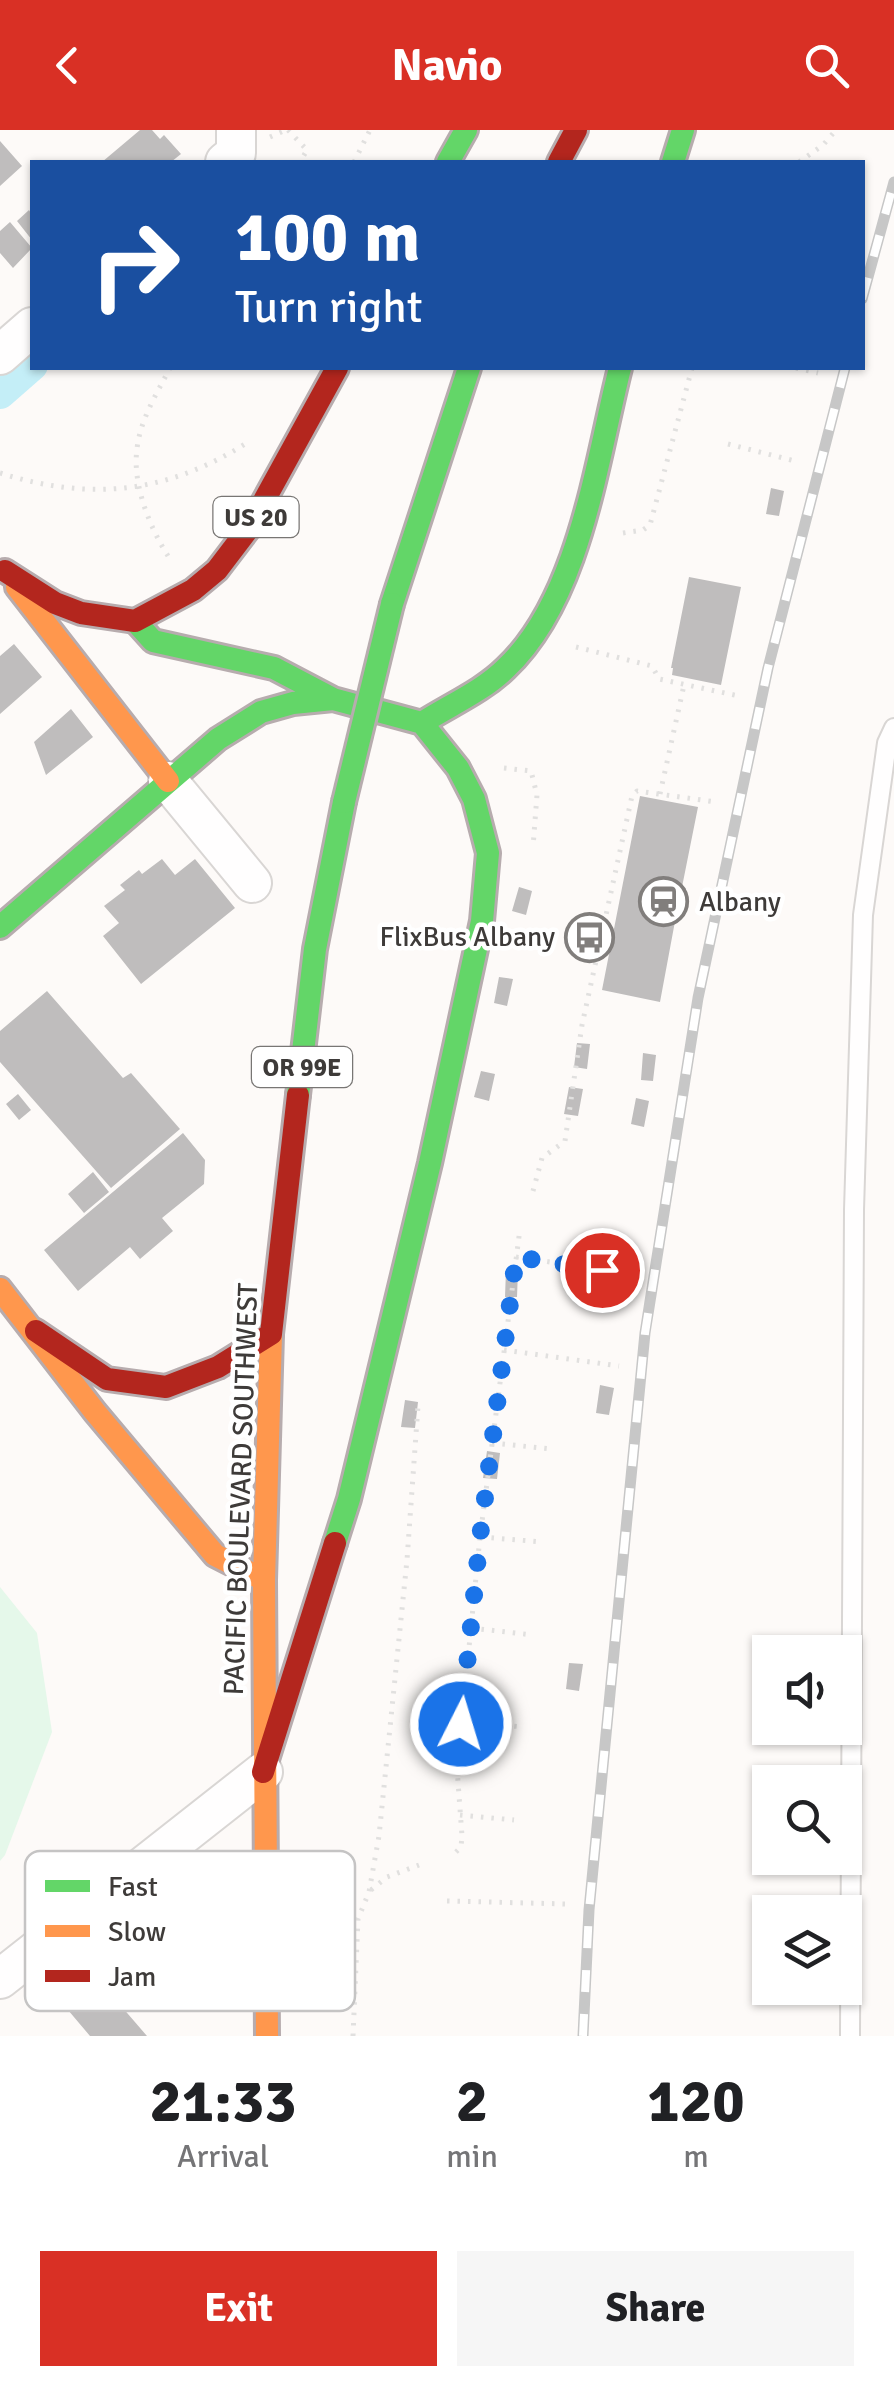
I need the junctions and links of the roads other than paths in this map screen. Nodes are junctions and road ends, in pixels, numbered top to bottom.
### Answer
1 (466, 130) edge
2 (576, 130) edge
3 (683, 130) edge
4 (449, 160) edge
5 (560, 160) edge
6 (674, 160) edge
7 (30, 329) edge
8 (0, 355) edge
9 (336, 370) edge
10 (468, 370) edge
11 (619, 370) edge
12 (2, 568) edge
13 (135, 621) junction
14 (333, 699) junction
15 (422, 723) junction
16 (894, 728) edge
17 (168, 781) junction
18 (252, 882) dead end
19 (0, 927) edge
20 (0, 1289) edge
21 (36, 1331) junction
22 (271, 1334) junction
23 (264, 1580) junction
24 (263, 1772) junction
25 (163, 1851) edge
26 (264, 1851) edge
27 (25, 1959) edge
28 (0, 1979) edge
29 (267, 2011) edge
30 (267, 2036) edge
31 (850, 2036) edge

1 - 4 main road
2 - 5 main road
3 - 6 main road
7 - 8 street
9 - 13 main road, US 20
10 - 22 main road, PACIFIC BOULEVARD SOUTHWEST / OR 99E, bridge
11 - 15 main road
12 - 13 main road
12 - 17 main road
13 - 14 main road
14 - 15 main road
14 - 17 main road
15 - 24 main road
16 - 31 lane
17 - 18 street
17 - 19 main road
20 - 21 main road
21 - 22 main road
21 - 23 main road
22 - 23 main road, PACIFIC BOULEVARD SOUTHWEST / OR 99E
23 - 24 main road, PACIFIC BOULEVARD SOUTHWEST / OR 99E
24 - 25 street
24 - 26 main road, PACIFIC BOULEVARD SOUTHWEST / OR 99E
27 - 28 street
29 - 30 main road, PACIFIC BOULEVARD SOUTHWEST / OR 99E

